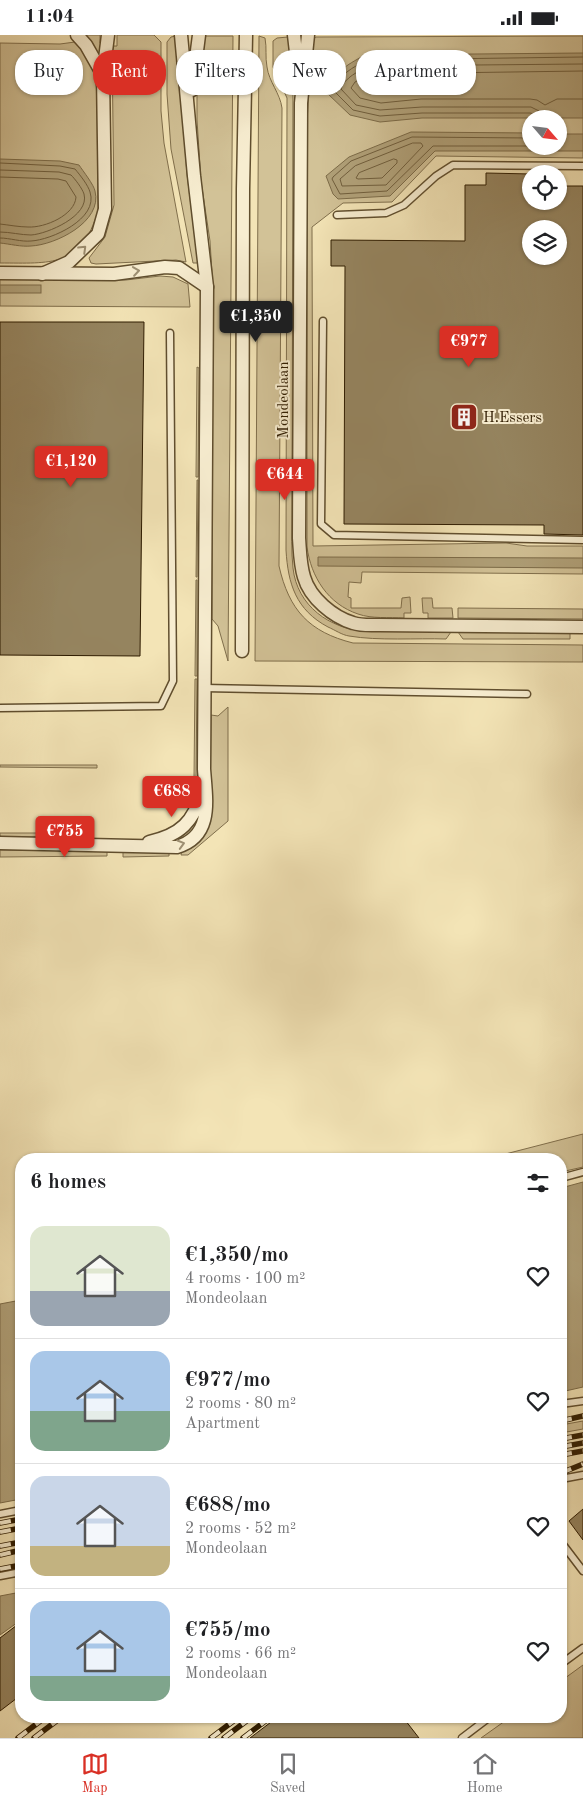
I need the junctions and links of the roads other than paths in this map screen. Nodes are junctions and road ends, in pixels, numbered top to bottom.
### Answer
1 (77, 35) edge
2 (108, 35) edge
3 (181, 35) edge
4 (199, 35) edge
5 (246, 35) edge
6 (294, 35) edge
7 (308, 35) edge
8 (106, 50) edge
9 (93, 57) edge
10 (103, 95) edge
11 (301, 103) junction
12 (190, 118) junction
13 (583, 167) edge
14 (337, 215) dead end
15 (0, 273) edge
16 (42, 274) junction
17 (207, 287) junction
18 (323, 321) dead end
19 (170, 333) dead end
20 (583, 540) edge
21 (583, 627) edge
22 (242, 651) dead end
23 (204, 688) junction
24 (528, 694) dead end
25 (0, 708) edge
26 (0, 843) edge
27 (583, 1173) edge
28 (567, 1177) edge
29 (583, 1401) edge
30 (567, 1403) edge
31 (583, 1475) edge
32 (567, 1478) edge
33 (15, 1511) edge
34 (0, 1514) edge
35 (567, 1550) edge
36 (583, 1571) edge
37 (15, 1573) edge
38 (0, 1576) edge
39 (583, 1647) edge
40 (567, 1659) edge
41 (482, 1723) edge
42 (462, 1738) edge

1 - 9 street
2 - 8 street
3 - 12 street
4 - 12 street
5 - 22 street
6 - 11 street
7 - 11 street
16 -> 10 street
11 - 21 street, Mondeolaan
12 - 17 street
13 - 14 lane
15 - 16 street
16 -> 17 street
17 - 23 street
18 - 20 lane
19 - 25 lane
23 - 24 lane
23 - 26 street
27 - 28 lane
29 - 30 lane
31 - 32 lane
33 - 34 lane
35 - 36 lane
37 - 38 lane
39 - 40 lane
41 - 42 lane

